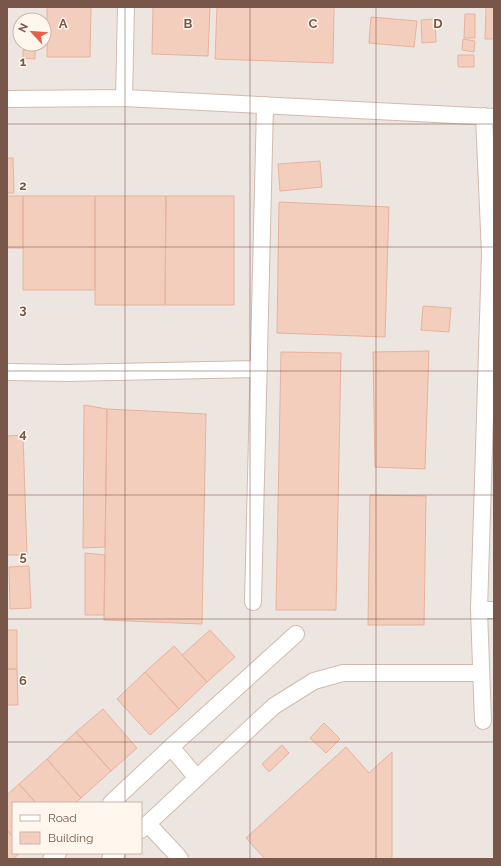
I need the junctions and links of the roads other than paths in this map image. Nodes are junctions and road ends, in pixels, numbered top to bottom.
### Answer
1 (126, 7) edge
2 (124, 98) junction
3 (7, 99) edge
4 (265, 105) junction
5 (489, 117) edge
6 (259, 369) junction
7 (7, 372) edge
8 (252, 602) dead end
9 (486, 610) edge
10 (296, 634) dead end
11 (481, 673) junction
12 (483, 721) dead end
13 (171, 747) junction
14 (197, 778) junction
15 (112, 802) edge
16 (144, 827) edge
17 (180, 859) edge

1 - 2 lane
2 - 3 lane
2 - 4 lane
4 - 5 lane
4 - 6 lane
5 - 9 lane
6 - 7 lane
6 - 8 lane
9 - 11 lane
10 - 13 lane
11 - 12 lane
11 - 14 lane
13 - 14 lane
13 - 15 lane
14 - 16 lane
16 - 17 lane

